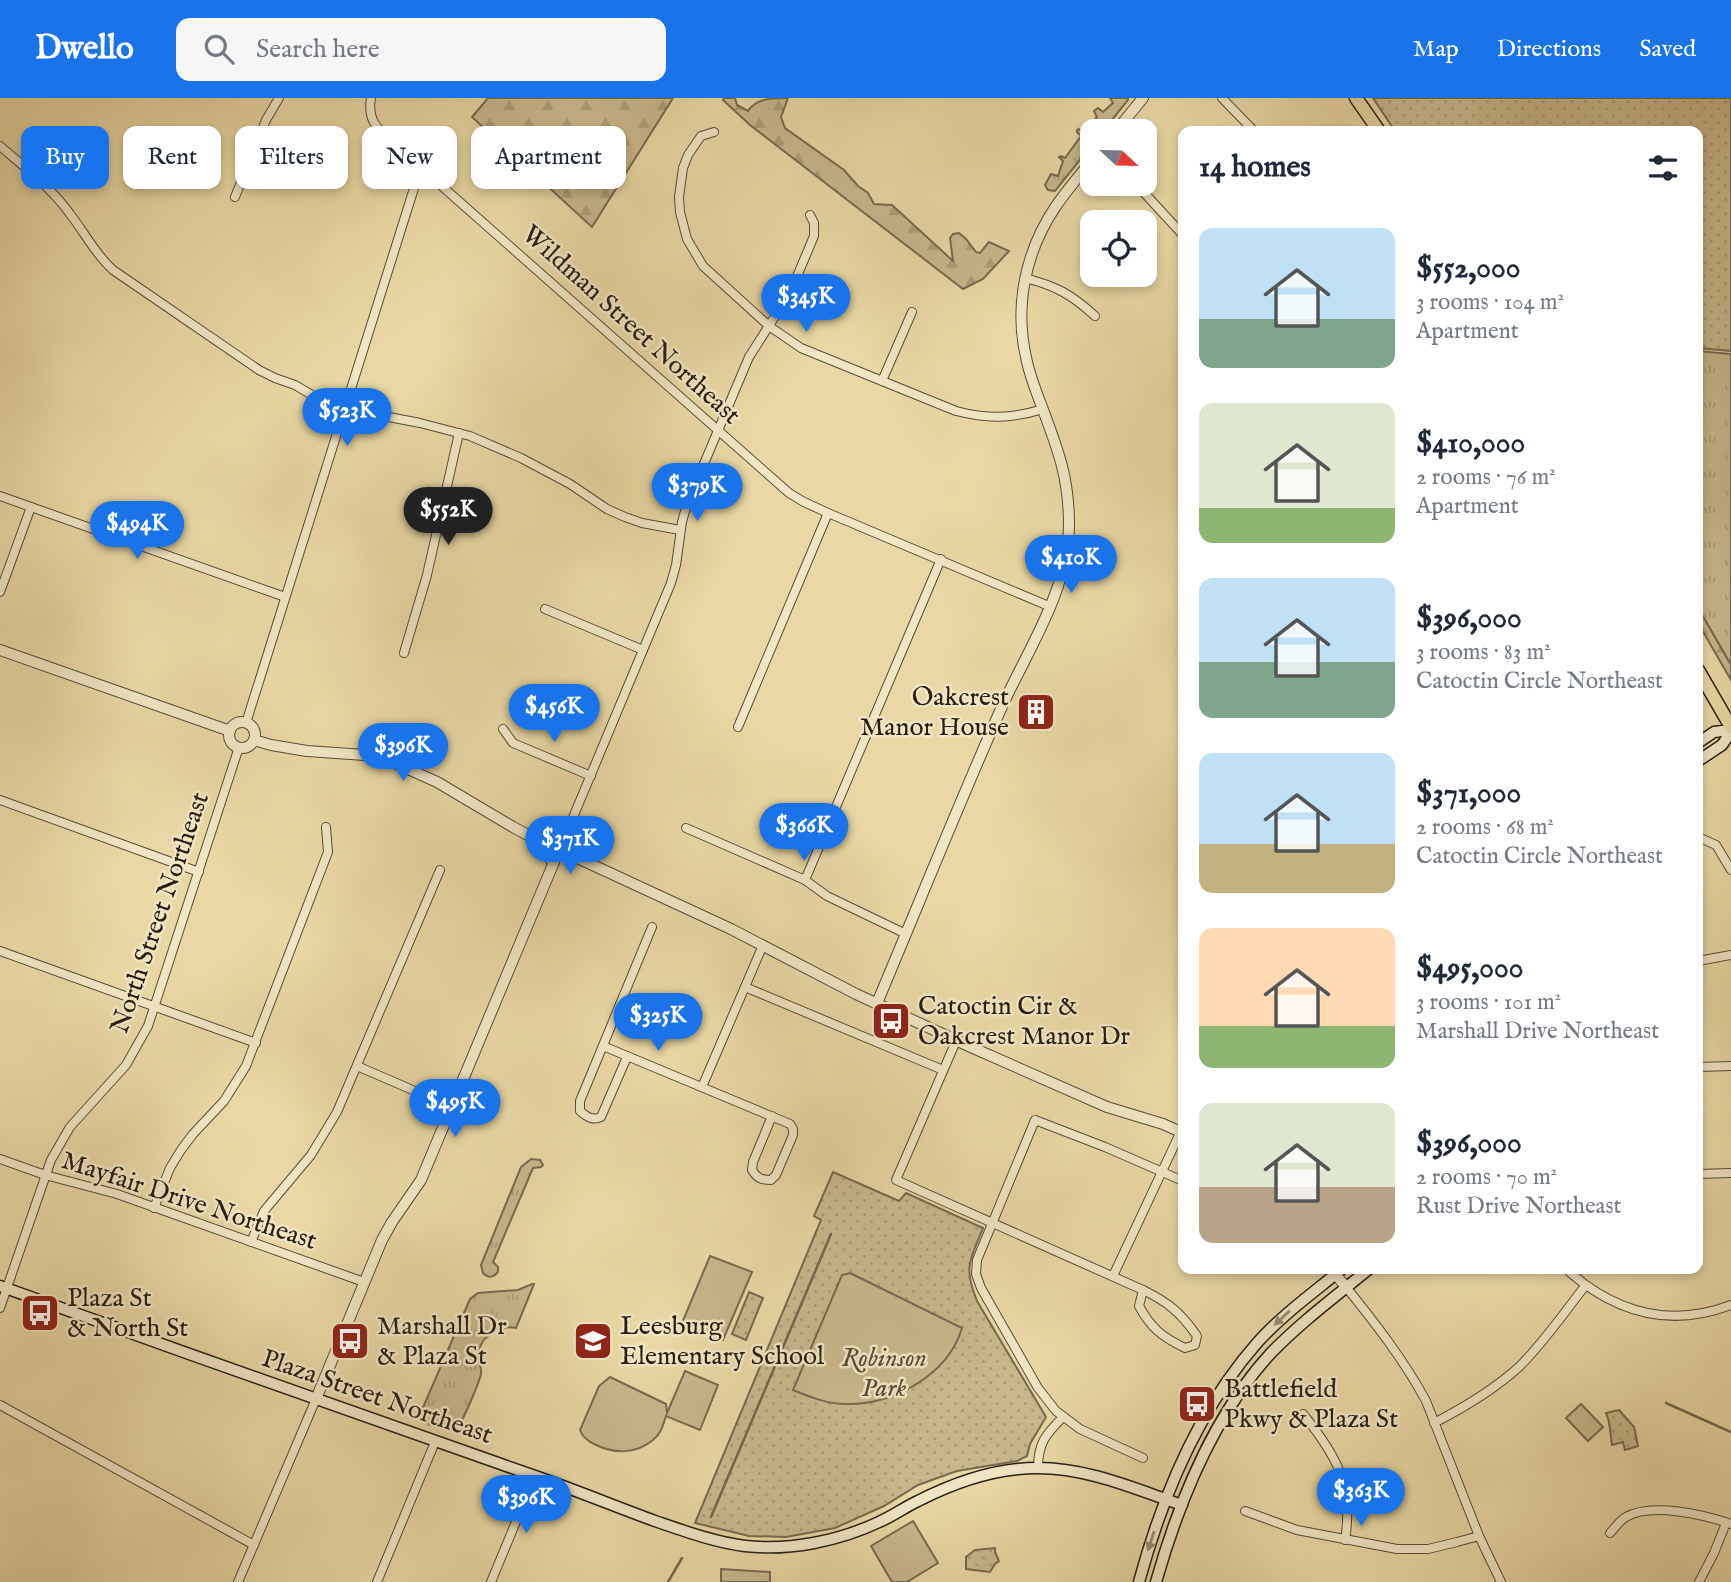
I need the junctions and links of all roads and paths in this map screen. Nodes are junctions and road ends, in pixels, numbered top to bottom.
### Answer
1 (279, 98) edge
2 (371, 98) edge
3 (1143, 98) edge
4 (1222, 98) edge
5 (1356, 98) edge
6 (1126, 119) edge
7 (377, 126) edge
8 (1249, 126) edge
9 (1376, 126) edge
10 (714, 132) dead end
11 (0, 146) edge
12 (1080, 175) edge
13 (414, 189) edge
14 (447, 189) edge
15 (1147, 196) edge
16 (235, 198) dead end
17 (810, 215) dead end
18 (1178, 230) edge
19 (1025, 278) junction
20 (912, 312) dead end
21 (1095, 316) dead end
22 (769, 326) junction
23 (882, 382) junction
24 (343, 410) junction
25 (1043, 410) junction
26 (718, 430) junction
27 (459, 433) junction
28 (0, 496) edge
29 (32, 507) junction
30 (828, 513) junction
31 (680, 530) junction
32 (940, 559) junction
33 (0, 592) edge
34 (285, 597) junction
35 (1051, 607) junction
36 (545, 609) dead end
37 (0, 650) edge
38 (643, 650) junction
39 (404, 653) dead end
40 (1703, 679) edge
41 (246, 723) junction
42 (738, 727) dead end
43 (503, 729) dead end
44 (1731, 730) edge
45 (230, 732) junction
46 (254, 740) junction
47 (1703, 740) edge
48 (239, 747) junction
49 (1703, 758) edge
50 (591, 776) junction
51 (0, 800) edge
52 (326, 827) dead end
53 (685, 828) dead end
54 (564, 839) junction
55 (1703, 839) edge
56 (548, 846) junction
57 (571, 855) junction
58 (554, 862) junction
59 (440, 870) dead end
60 (1731, 870) edge
61 (199, 872) junction
62 (805, 880) junction
63 (652, 927) dead end
64 (906, 934) junction
65 (763, 945) junction
66 (0, 951) edge
67 (1731, 955) edge
68 (1703, 960) edge
69 (745, 987) junction
70 (877, 1003) junction
71 (156, 1007) junction
72 (956, 1041) junction
73 (256, 1043) junction
74 (603, 1046) junction
75 (628, 1056) junction
76 (357, 1066) junction
77 (1731, 1066) edge
78 (1703, 1067) edge
79 (943, 1070) junction
80 (702, 1087) junction
81 (452, 1107) junction
82 (772, 1116) junction
83 (1178, 1131) edge
84 (1178, 1139) edge
85 (0, 1159) edge
86 (1161, 1171) junction
87 (1731, 1173) edge
88 (1703, 1174) edge
89 (45, 1175) junction
90 (1178, 1179) edge
91 (154, 1208) junction
92 (992, 1222) junction
93 (251, 1242) junction
94 (1333, 1274) edge
95 (1338, 1274) edge
96 (1363, 1274) edge
97 (1572, 1274) edge
98 (1113, 1276) junction
99 (364, 1282) junction
100 (1585, 1286) junction
101 (3, 1287) edge
102 (1346, 1287) junction
103 (1143, 1290) junction
104 (1731, 1305) edge
105 (0, 1308) edge
106 (316, 1399) junction
107 (0, 1405) edge
108 (1303, 1414) dead end
109 (1063, 1417) junction
110 (1434, 1423) junction
111 (435, 1442) junction
112 (1143, 1458) dead end
113 (1038, 1468) junction
114 (536, 1476) junction
115 (1166, 1500) junction
116 (1182, 1506) junction
117 (1245, 1511) dead end
118 (1729, 1524) edge
119 (1610, 1533) dead end
120 (1479, 1536) junction
121 (1345, 1539) junction
122 (254, 1545) junction
123 (238, 1582) edge
124 (377, 1582) edge
125 (491, 1582) edge
126 (1139, 1582) edge
127 (1156, 1582) edge
128 (1502, 1582) edge
129 (1699, 1582) edge

1 - 16 street
2 - 7 street
3 - 6 street
4 - 8 street
5 - 9 main road
10 - 22 street
11 - 24 street
12 - 19 street
13 - 24 street
14 - 26 street, Wildman Street Northeast
15 - 18 street
17 - 22 street
19 - 21 street
19 - 25 street
20 - 23 street
22 - 23 street
22 - 26 street
23 - 25 street
24 - 27 street
24 - 34 street
25 - 35 street
26 - 30 street, Wildman Street Northeast
26 - 31 street
27 - 31 street
27 - 39 street
28 - 29 street
29 - 33 street
29 - 34 street
30 - 32 street, Wildman Street Northeast
30 - 42 street
31 - 38 street
32 - 35 street, Wildman Street Northeast
32 - 62 street
34 - 41 street
35 - 64 street
36 - 38 street
37 - 45 street
38 - 50 street
40 - 44 main road
41 - 45 street
41 - 46 street
43 - 50 street
44 - 47 main road
44 - 49 main road
45 - 48 street
46 - 48 street
46 - 56 street
48 - 61 street, North Street Northeast
50 - 54 street
51 - 61 street
52 - 73 street
53 - 62 street
54 - 56 street
54 - 57 street
55 - 60 street
56 - 58 street
57 - 58 street
57 - 65 street
58 - 81 street
59 - 76 street
61 - 71 street, North Street Northeast
62 - 64 street
63 - 74 street
64 - 70 street
65 - 69 street
65 - 70 street
66 - 71 street
67 - 68 street
69 - 79 street
69 - 80 street
70 - 72 street
71 - 73 street
71 - 89 street, North Street Northeast
72 - 79 street
72 - 83 street
73 - 91 street
74 - 75 street
74 - 75 street
75 - 80 street
76 - 81 street
76 - 93 street
77 - 78 street
79 - 92 street
80 - 82 street
81 - 99 street
82 - 82 street
84 - 86 street
85 - 89 street, Mayfair Drive Northeast
86 - 90 street
86 - 92 street
86 - 98 street
87 - 88 street
89 - 91 street, Mayfair Drive Northeast
89 - 101 street, North Street Northeast
91 - 93 street, Mayfair Drive Northeast
92 - 98 street
92 - 109 street
93 - 99 street, Mayfair Drive Northeast
94 -> 115 main road
95 - 102 street
96 - 102 main road
97 - 100 street
98 - 103 street
99 - 106 street
100 - 104 street
100 - 110 street
101 - 105 street, North Street Northeast
101 - 106 main road, Plaza Street Northeast
102 - 110 street
102 - 116 main road
103 - 103 street
106 - 111 main road, Plaza Street Northeast
106 - 122 street
107 - 122 street
108 - 121 street
109 - 112 street
109 - 113 street
110 - 120 street
111 - 114 main road, Plaza Street Northeast
111 - 124 street
113 - 114 main road, Plaza Street Northeast
113 - 115 main road, Plaza Street Northeast
114 - 125 street
115 - 116 main road, Plaza Street Northeast
115 -> 126 main road
116 - 127 main road
117 - 121 street
118 - 119 street
118 - 129 street
120 - 121 street
120 - 128 street
122 - 123 street

